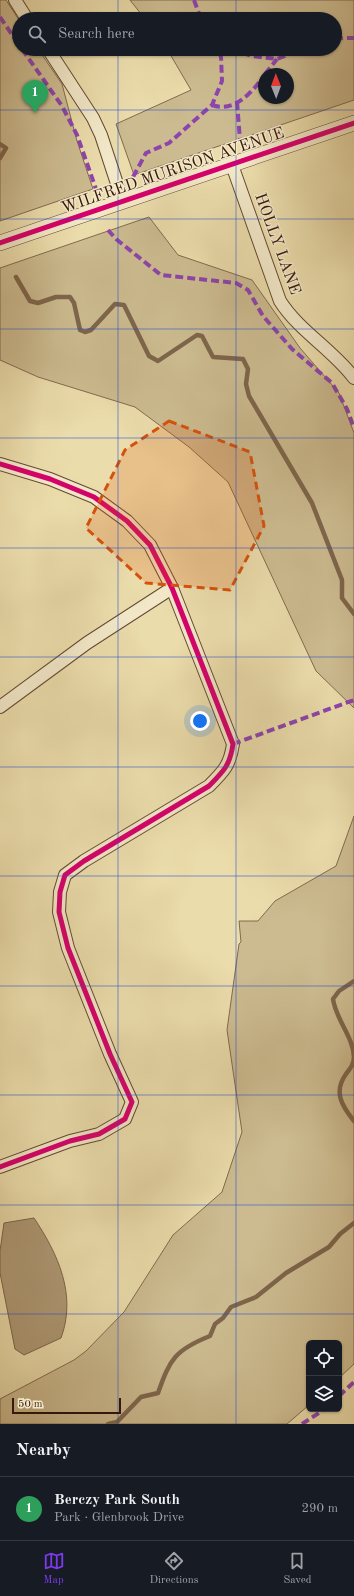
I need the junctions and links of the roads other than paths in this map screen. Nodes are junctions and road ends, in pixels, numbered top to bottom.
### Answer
1 (15, 0) edge
2 (23, 12) edge
3 (53, 56) edge
4 (354, 123) edge
5 (232, 165) junction
6 (124, 202) junction
7 (0, 243) edge
8 (354, 378) edge
9 (0, 464) edge
10 (172, 588) junction
11 (0, 707) edge
12 (0, 1167) edge

1 - 2 street
3 - 6 street
4 - 5 street, WILFRED MURISON AVENUE
5 - 6 street, WILFRED MURISON AVENUE
5 - 8 street, HOLLY LANE
6 - 7 street, WILFRED MURISON AVENUE
9 - 10 street
10 - 11 street
10 - 12 street

